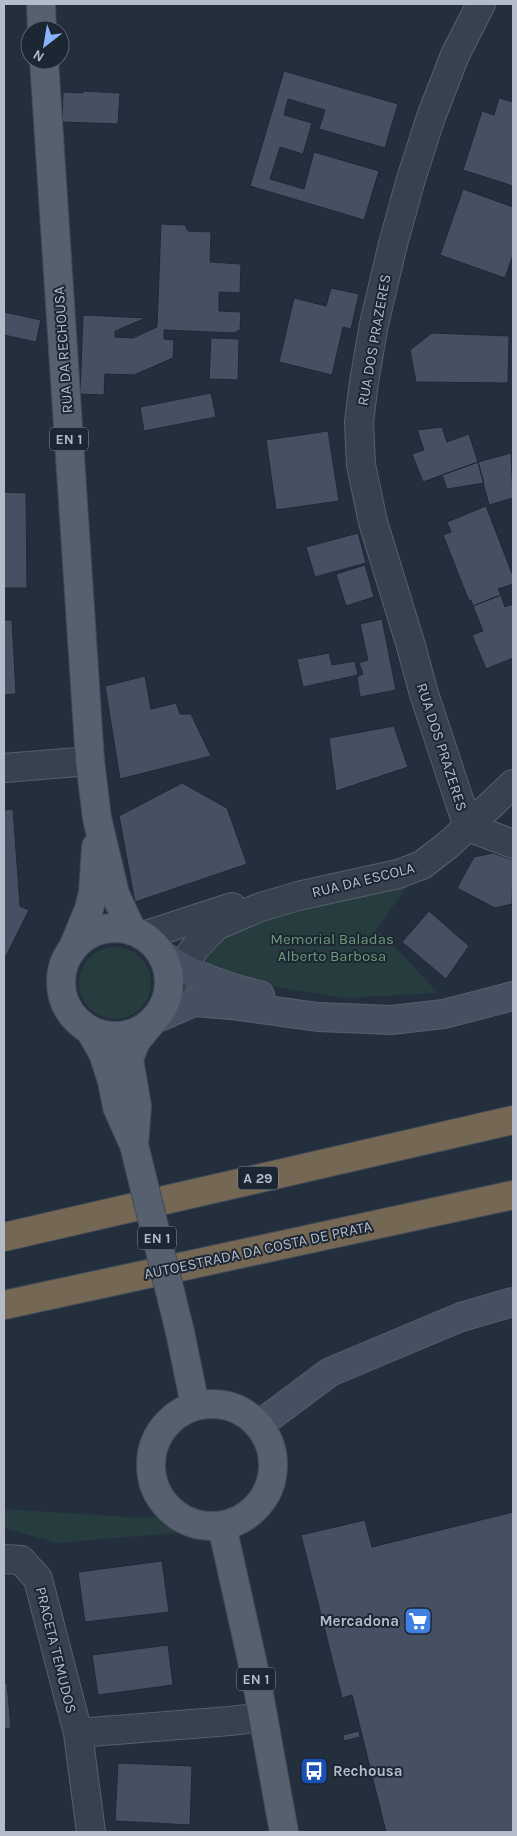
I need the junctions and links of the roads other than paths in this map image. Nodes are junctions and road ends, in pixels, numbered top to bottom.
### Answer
1 (481, 4) edge
2 (45, 70) edge
3 (90, 760) junction
4 (4, 768) edge
5 (513, 784) edge
6 (97, 818) junction
7 (468, 827) junction
8 (513, 844) edge
9 (258, 908) junction
10 (138, 934) junction
11 (72, 950) junction
12 (171, 961) junction
13 (513, 981) edge
14 (513, 996) edge
15 (153, 1021) junction
16 (89, 1029) junction
17 (513, 1120) edge
18 (134, 1145) junction
19 (513, 1195) edge
20 (4, 1237) edge
21 (513, 1302) edge
22 (4, 1305) edge
23 (195, 1405) junction
24 (259, 1425) junction
25 (222, 1526) junction
26 (4, 1559) edge
27 (264, 1717) junction
28 (78, 1732) junction
29 (91, 1832) edge
30 (284, 1832) edge

1 - 7 street, RUA DOS PRAZERES
2 - 3 main road, RUA DA RECHOUSA / EN 1
3 - 4 street
3 - 6 main road, RUA DA RECHOUSA / EN 1
5 - 7 street, RUA DA ESCOLA
6 - 10 main road, RUA DA RECHOUSA / EN 1
6 - 11 main road, RUA DA RECHOUSA / EN 1
7 - 8 street
7 - 9 street, RUA DA ESCOLA
9 - 10 street, RUA DA ESCOLA
9 - 12 street, RUA DA ESCOLA
10 - 11 main road, EN 1
10 - 12 main road, EN 1
11 - 16 main road, EN 1
12 - 13 main road
12 - 15 main road, EN 1
14 - 15 main road
15 - 16 main road, EN 1
15 - 18 main road, EN 1
16 - 18 main road, EN 1
17 - 20 highway, A 29
18 - 23 main road, EN 1, bridge
19 - 22 highway, AUTOESTRADA DA COSTA DE PRATA
21 - 24 main road
23 - 24 main road
23 - 25 main road
24 - 25 main road
25 - 27 main road, EN 1
26 - 28 street, PRACETA TEMUDOS
27 - 28 street, PRACETA TEMUDOS
27 - 30 main road, EN 1
28 - 29 street, PRACETA TEMUDOS

